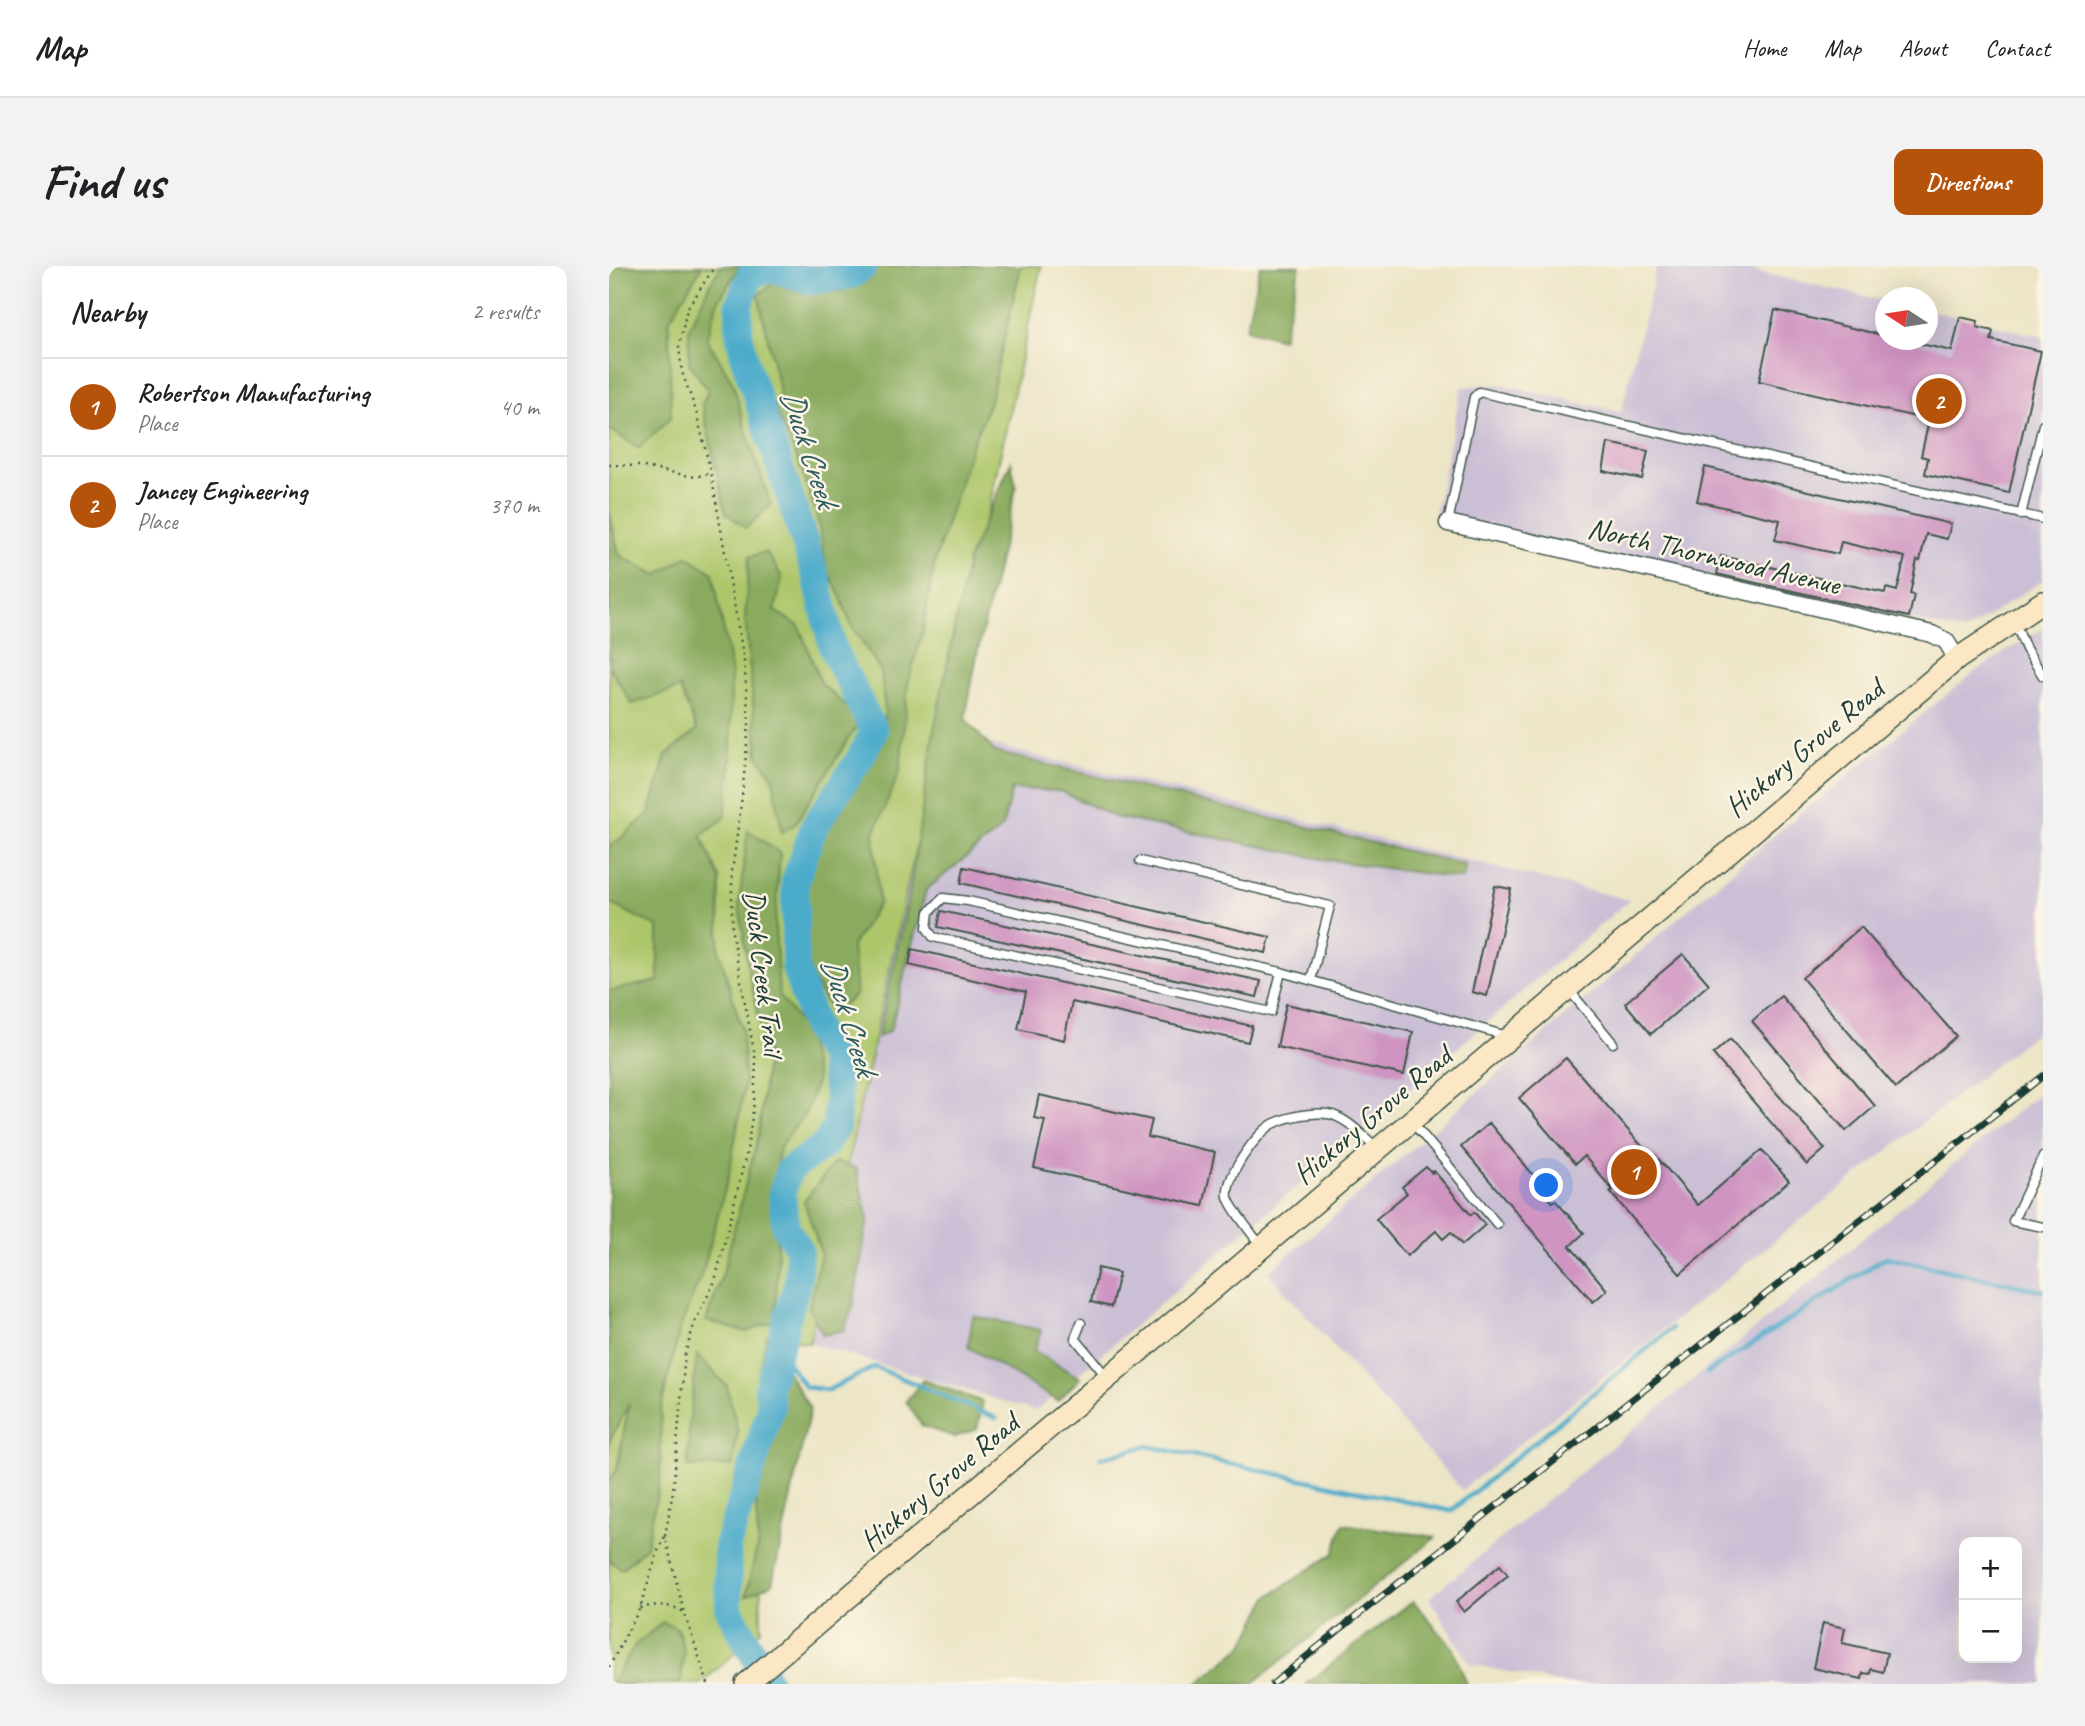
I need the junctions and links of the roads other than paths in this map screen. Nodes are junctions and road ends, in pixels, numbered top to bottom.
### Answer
1 (2043, 425) edge
2 (2021, 515) junction
3 (2043, 519) edge
4 (1448, 523) joint
5 (2043, 602) edge
6 (2014, 622) junction
7 (1957, 659) junction
8 (2043, 676) edge
9 (1140, 861) dead end
10 (1281, 972) junction
11 (1311, 980) junction
12 (1567, 988) junction
13 (1510, 1037) junction
14 (1613, 1043) dead end
15 (1411, 1121) junction
16 (1378, 1149) junction
17 (2043, 1157) edge
18 (1497, 1224) dead end
19 (2043, 1227) edge
20 (1262, 1247) junction
21 (1081, 1323) dead end
22 (1108, 1378) junction
23 (746, 1684) edge

1 - 2 lane
2 - 3 lane
2 - 4 lane
4 - 7 street, North Thornwood Avenue
5 - 6 main road, Hickory Grove Road
6 - 7 main road, Hickory Grove Road
6 - 8 lane
7 - 12 main road, Hickory Grove Road
9 - 11 lane
10 - 10 lane
10 - 11 lane
11 - 13 lane
12 - 13 main road, Hickory Grove Road
12 - 14 lane
13 - 15 main road, Hickory Grove Road
15 - 16 main road, Hickory Grove Road
15 - 18 lane
16 - 20 main road, Hickory Grove Road
16 - 20 lane
17 - 19 lane
20 - 22 main road, Hickory Grove Road
21 - 22 lane
22 - 23 main road, Hickory Grove Road

